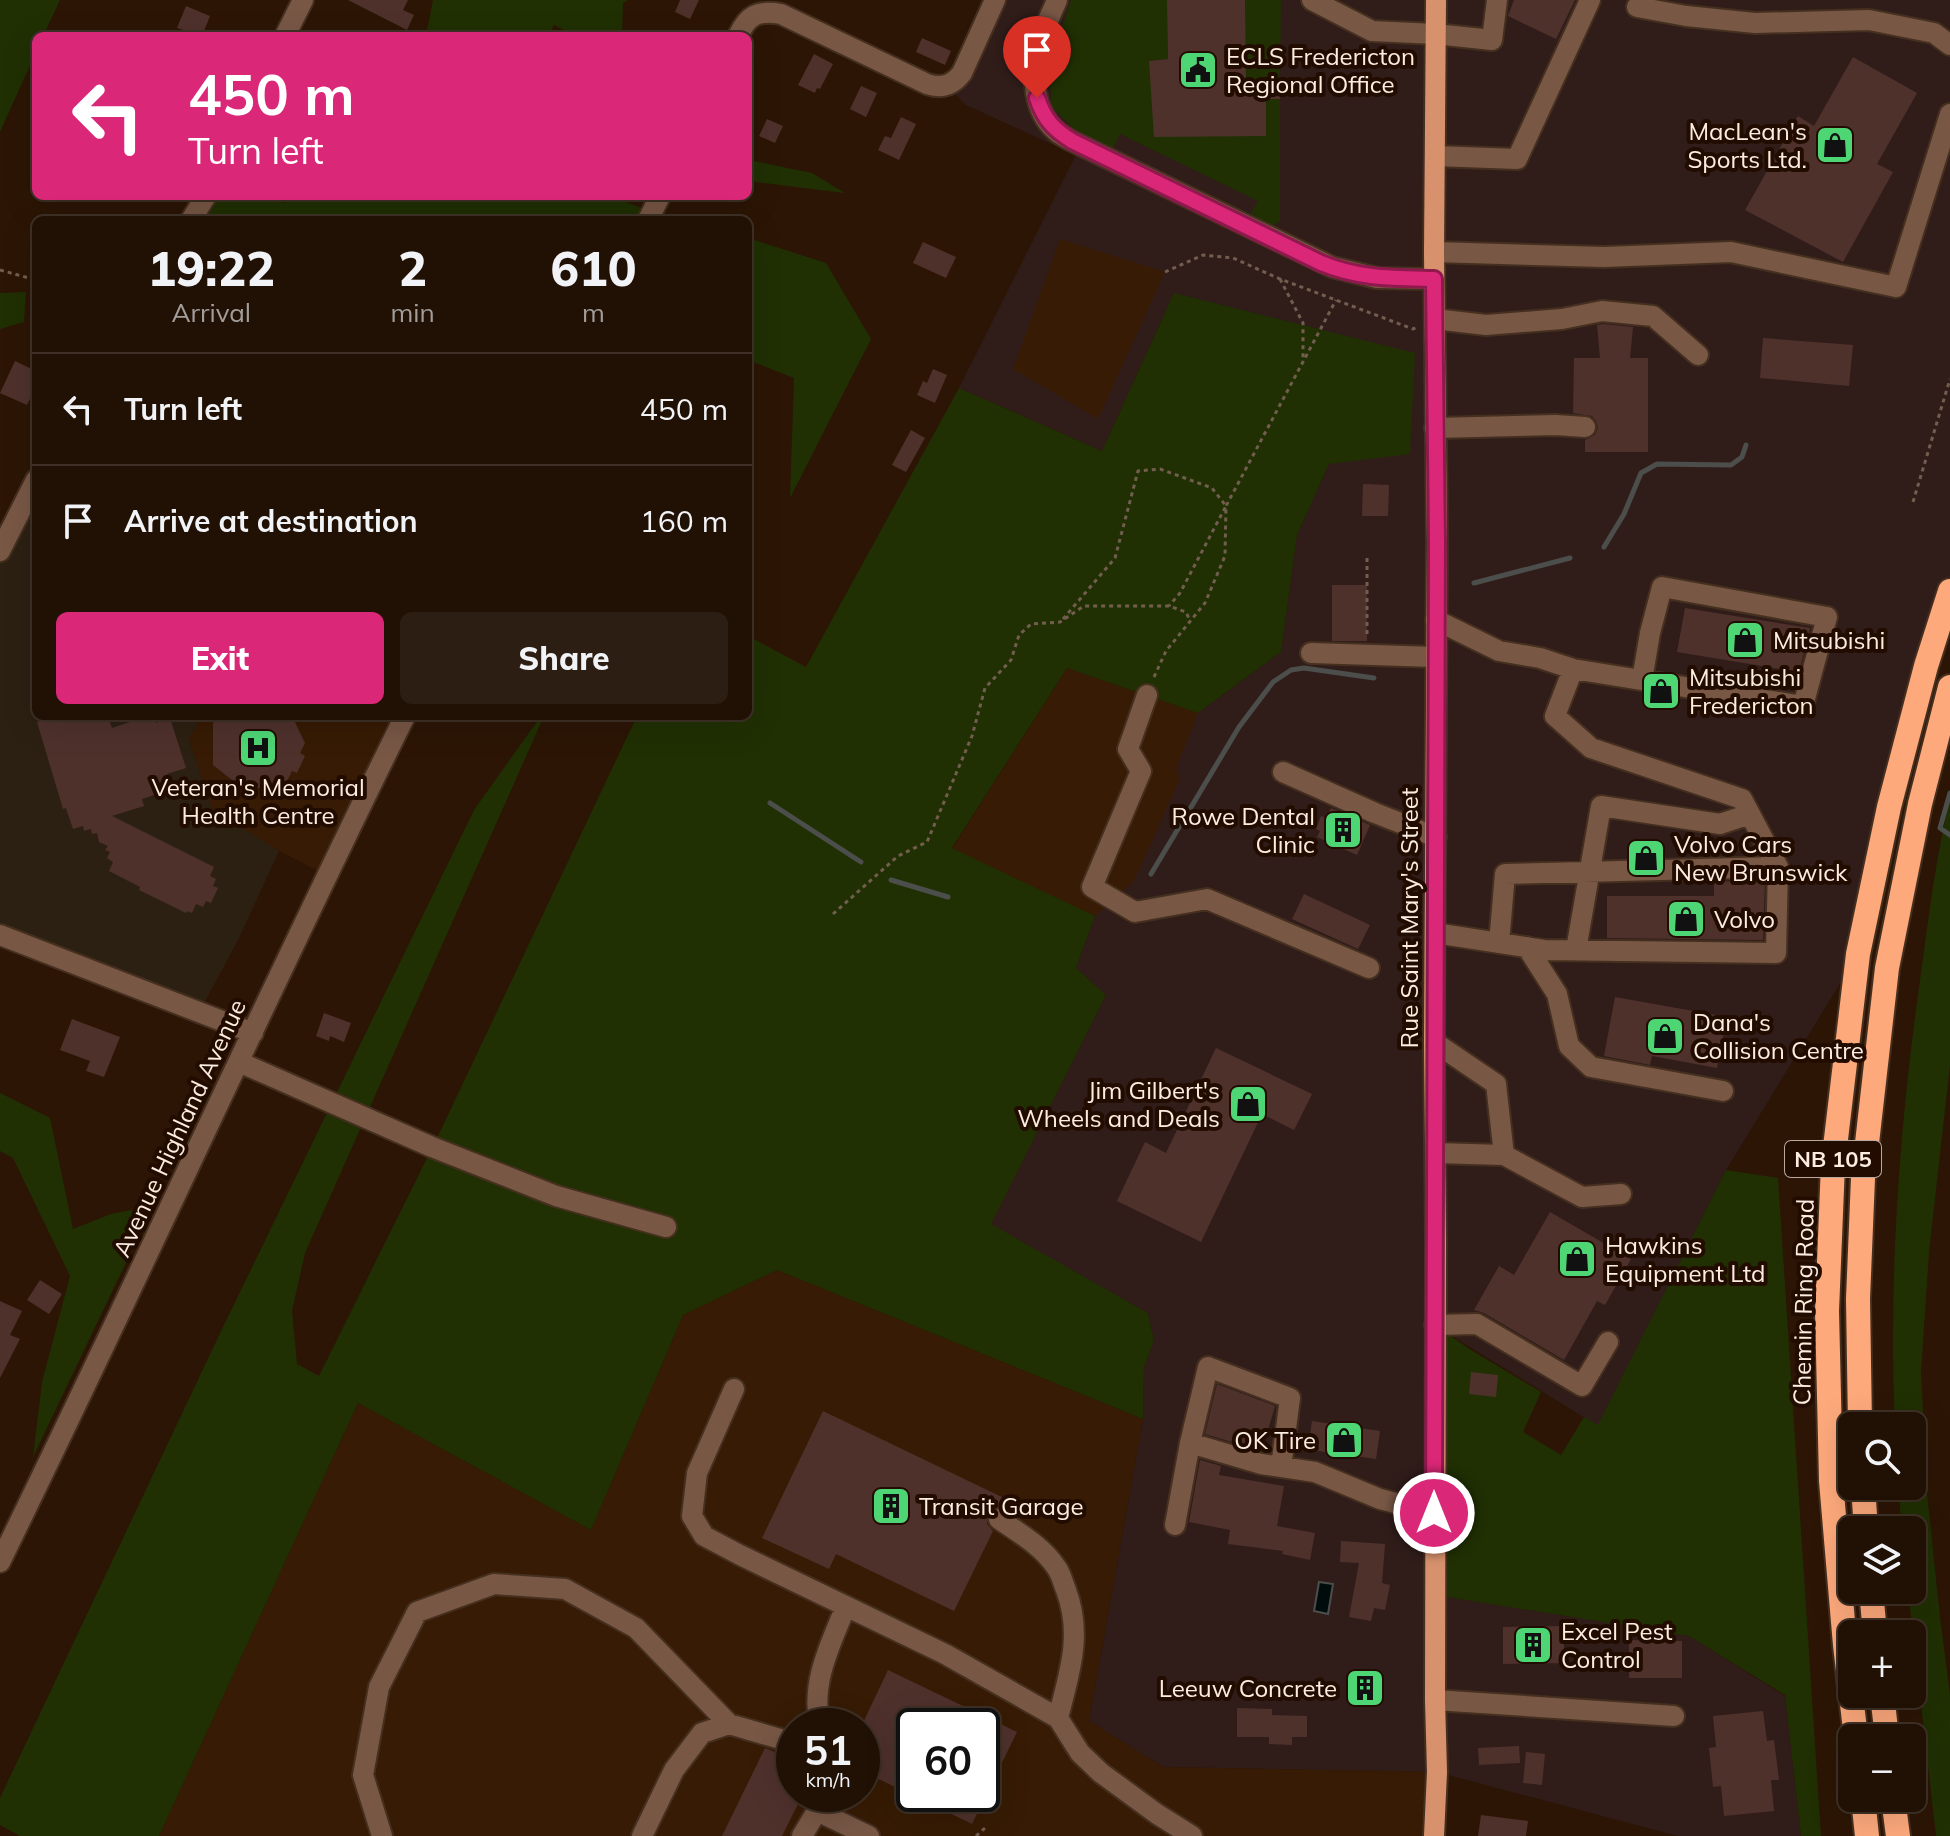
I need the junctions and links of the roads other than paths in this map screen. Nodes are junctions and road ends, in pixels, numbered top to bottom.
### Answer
1 (303, 0) edge
2 (995, 0) edge
3 (1057, 0) edge
4 (1312, 0) edge
5 (1436, 0) edge
6 (1497, 0) edge
7 (1590, 0) edge
8 (1637, 7) dead end
9 (287, 32) edge
10 (740, 32) edge
11 (1435, 34) junction
12 (1950, 45) edge
13 (1950, 114) edge
14 (1435, 156) junction
15 (1434, 252) junction
16 (1434, 279) junction
17 (1435, 319) junction
18 (1698, 355) dead end
19 (1585, 427) dead end
20 (1435, 428) junction
21 (32, 488) edge
22 (0, 551) edge
23 (1950, 591) edge
24 (1436, 620) junction
25 (1311, 653) dead end
26 (1435, 657) junction
27 (1573, 669) junction
28 (1642, 680) junction
29 (1950, 687) edge
30 (1147, 695) road end
31 (400, 720) edge
32 (1283, 772) dead end
33 (1750, 814) junction
34 (1436, 837) junction
35 (1778, 867) junction
36 (1589, 873) junction
37 (1435, 933) junction
38 (0, 935) edge
39 (1499, 943) junction
40 (1527, 947) junction
41 (1576, 950) junction
42 (1369, 968) dead end
43 (253, 1033) junction
44 (1434, 1042) junction
45 (239, 1062) junction
46 (1723, 1091) dead end
47 (1436, 1153) junction
48 (1504, 1155) junction
49 (1621, 1194) dead end
50 (666, 1227) dead end
51 (1435, 1325) junction
52 (1608, 1342) dead end
53 (734, 1389) dead end
54 (1860, 1412) edge
55 (1190, 1443) junction
56 (1281, 1467) junction
57 (1434, 1513) junction
58 (999, 1519) dead end
59 (1175, 1525) dead end
60 (0, 1562) edge
61 (846, 1606) junction
62 (1435, 1700) junction
63 (816, 1708) edge
64 (1674, 1716) dead end
65 (1058, 1718) junction
66 (729, 1724) junction
67 (1854, 1724) edge
68 (776, 1738) edge
69 (815, 1812) edge
70 (834, 1812) edge
71 (1864, 1812) edge
72 (1895, 1812) edge
73 (382, 1836) edge
74 (642, 1836) edge
75 (802, 1836) edge
76 (869, 1836) edge
77 (1192, 1836) edge
78 (1434, 1836) edge
79 (1867, 1836) edge
80 (1898, 1836) edge

1 - 9 street
2 - 10 street
3 - 16 street
4 - 11 street
5 - 11 main road, Rue Saint Mary's Street
6 - 11 street
7 - 14 street
8 - 12 street
11 - 14 main road, Rue Saint Mary's Street
13 - 15 street
14 - 15 main road, Rue Saint Mary's Street
15 - 16 main road, Rue Saint Mary's Street
16 - 17 main road, Rue Saint Mary's Street
17 - 18 street
17 - 20 main road, Rue Saint Mary's Street
19 - 20 street
20 - 24 main road, Rue Saint Mary's Street
21 - 22 street
23 - 67 highway, Chemin Ring Road / NB 105
24 - 26 main road, Rue Saint Mary's Street
24 - 27 street
25 - 26 street
26 - 34 main road, Rue Saint Mary's Street
27 - 28 street
27 - 33 street
28 - 28 street
29 - 54 highway, NB 105
30 - 42 street
31 - 43 street, Avenue Highland Avenue
32 - 34 street
33 - 35 street
33 - 36 street
34 - 37 main road, Rue Saint Mary's Street
35 - 36 street
35 - 41 street
36 - 39 street
36 - 41 street
37 - 39 street
37 - 44 main road, Rue Saint Mary's Street
38 - 43 street
39 - 40 street
40 - 41 street
40 - 46 street
43 - 45 street, Avenue Highland Avenue
44 - 47 main road, Rue Saint Mary's Street
44 - 48 street
45 - 50 street
45 - 60 street, Avenue Highland Avenue
47 - 48 street
47 - 51 main road, Rue Saint Mary's Street
48 - 49 street
51 - 52 street
51 - 57 main road, Rue Saint Mary's Street
53 - 61 street
55 - 56 street
55 - 56 street
55 - 59 street
56 - 57 street
57 - 62 main road, Rue Saint Mary's Street
58 - 65 street
61 - 63 street
61 - 65 street
62 - 64 street
62 - 78 main road, Rue Saint Mary's Street
65 - 77 street
66 - 68 street
66 - 73 street
66 - 74 street
69 - 75 street
70 - 76 street
71 - 79 highway
72 - 80 highway

